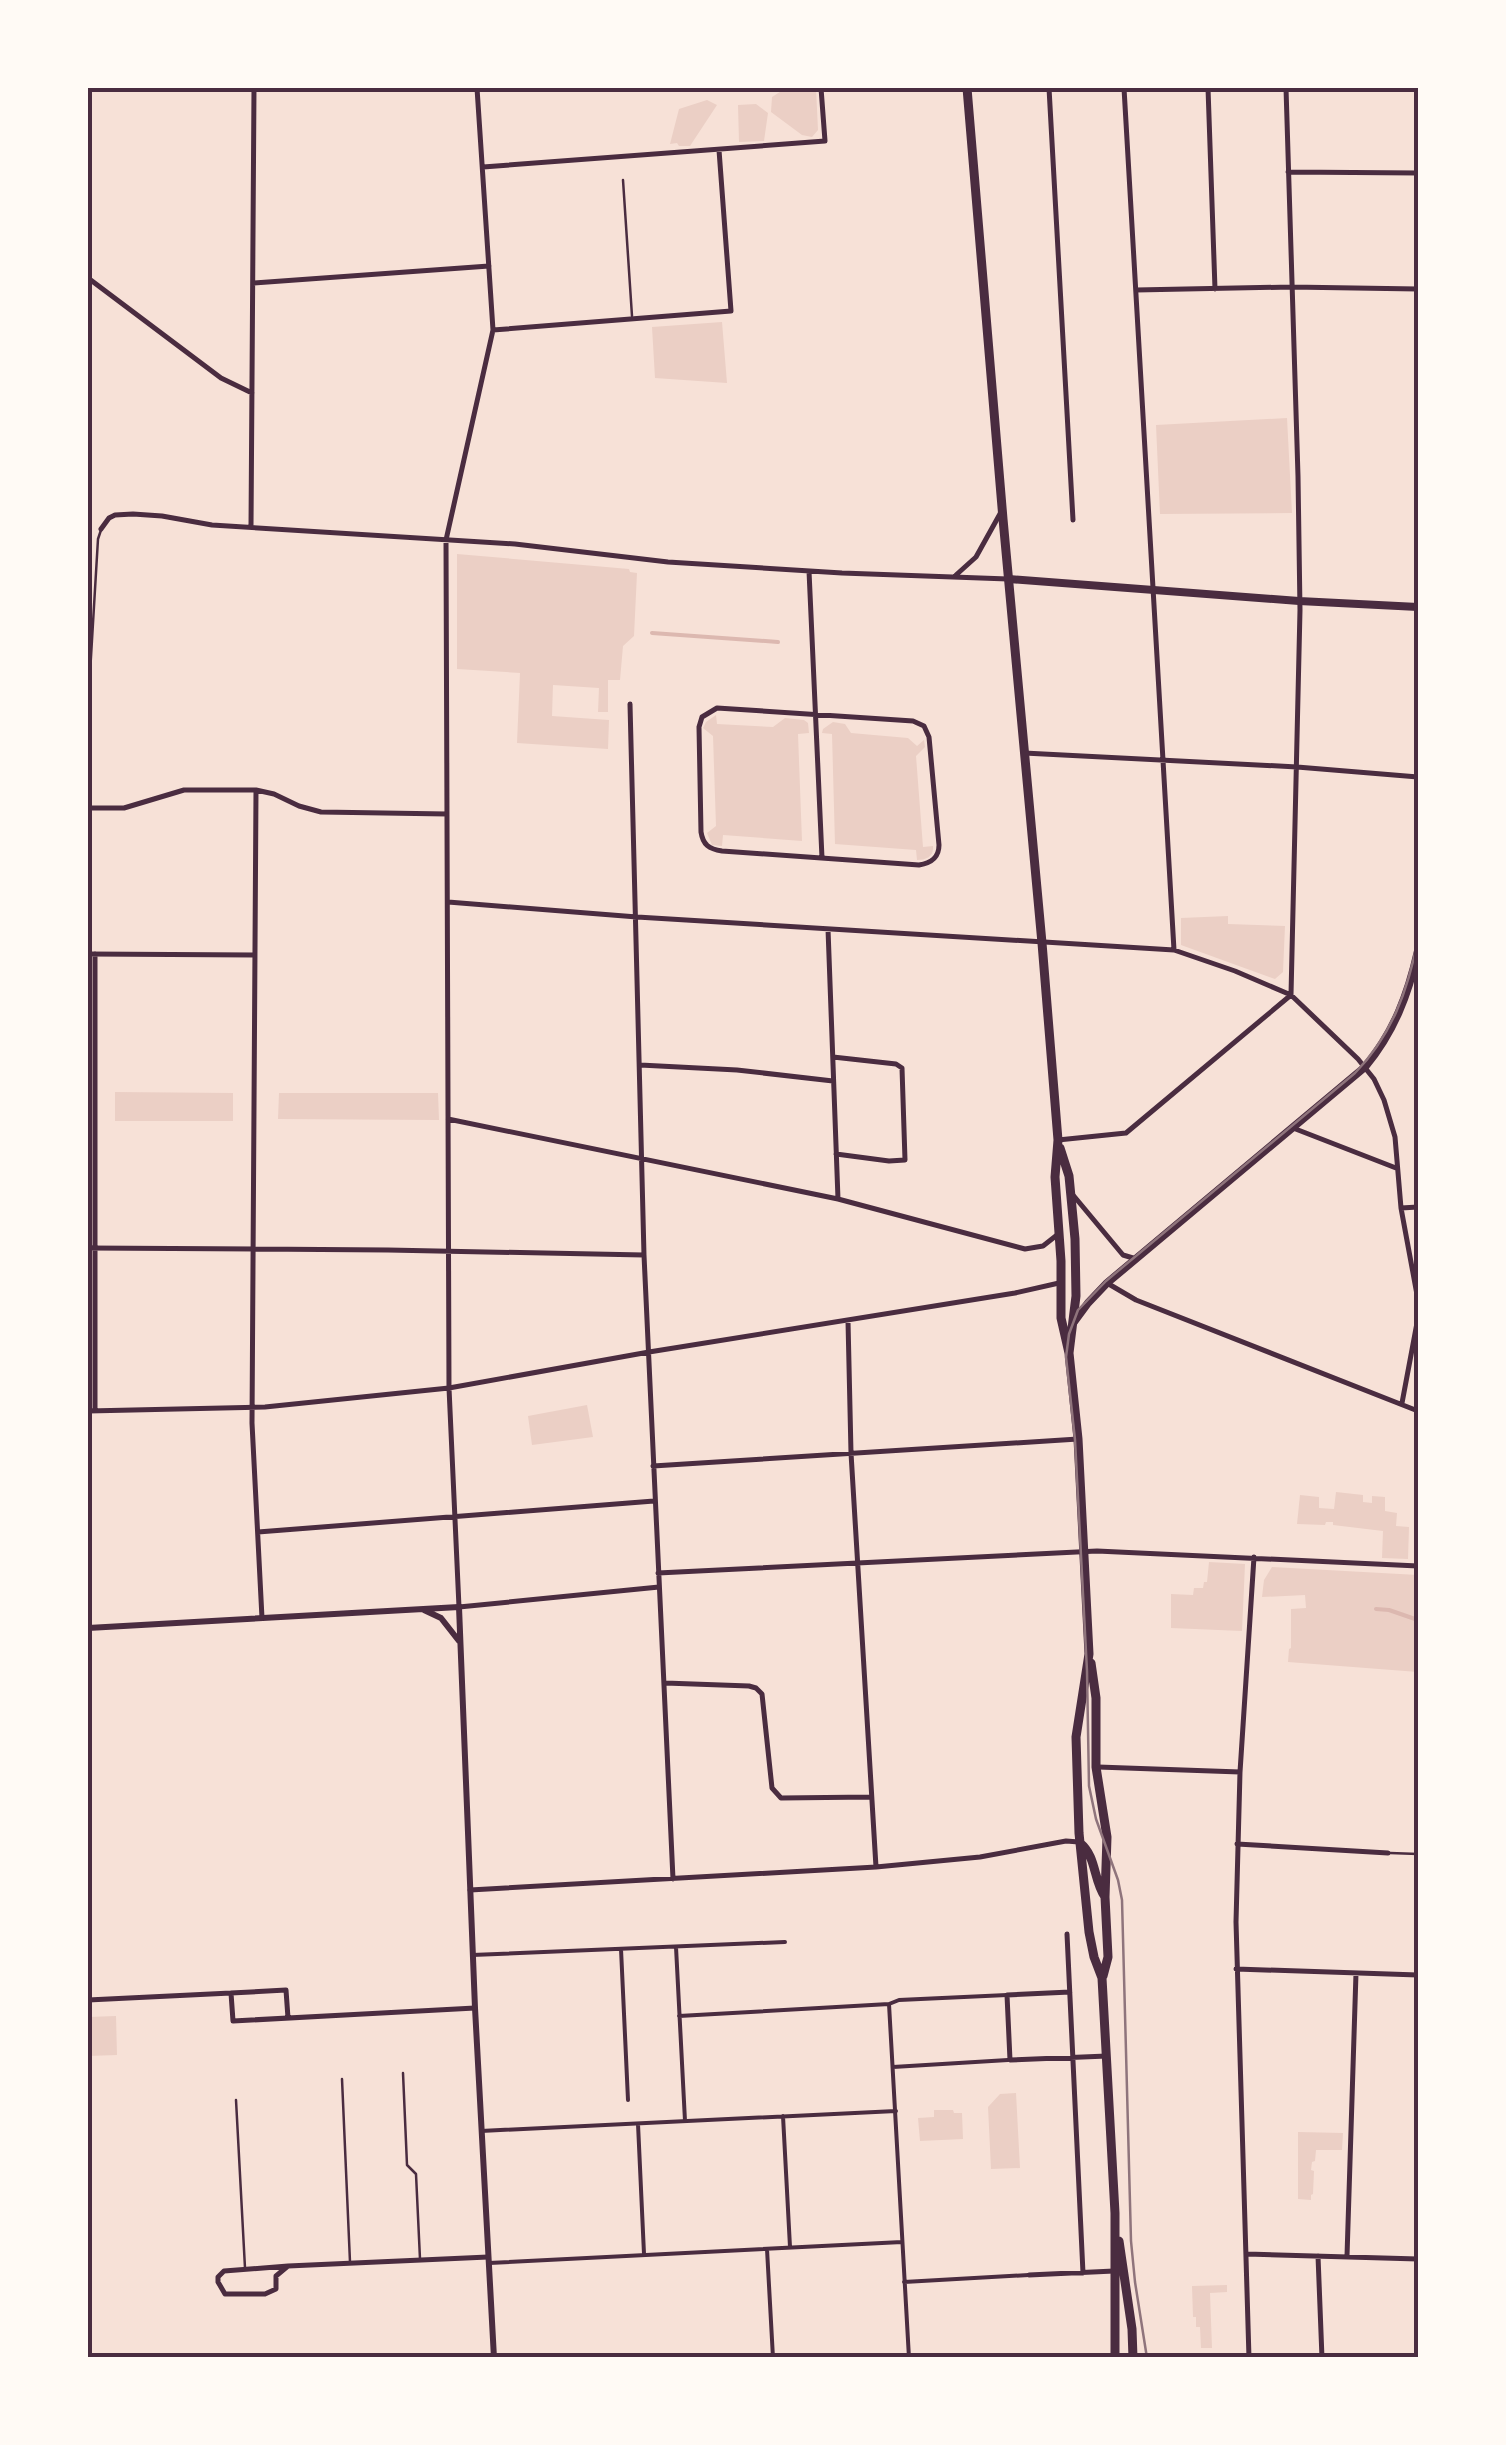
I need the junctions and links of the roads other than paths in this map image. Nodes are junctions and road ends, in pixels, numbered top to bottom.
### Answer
1 (254, 88) edge
2 (477, 88) edge
3 (822, 88) edge
4 (967, 88) edge
5 (1050, 88) edge
6 (1124, 88) edge
7 (1208, 88) edge
8 (1286, 88) edge
9 (719, 150) junction
10 (482, 167) junction
11 (1288, 172) junction
12 (1418, 173) edge
13 (623, 180) dead end
14 (489, 266) junction
15 (88, 278) edge
16 (253, 283) junction
17 (1291, 287) junction
18 (1418, 289) edge
19 (1136, 290) junction
20 (1215, 290) junction
21 (632, 317) junction
22 (494, 330) junction
23 (252, 392) junction
24 (1002, 510) junction
25 (1073, 520) dead end
26 (251, 527) junction
27 (101, 529) joint
28 (446, 540) junction
29 (808, 571) junction
30 (954, 578) junction
31 (1008, 579) junction
32 (1154, 591) junction
33 (1299, 600) junction
34 (1418, 607) edge
35 (630, 704) dead end
36 (88, 707) edge
37 (815, 715) junction
38 (1024, 753) junction
39 (1163, 762) junction
40 (1297, 768) junction
41 (1418, 777) edge
42 (256, 790) junction
43 (88, 808) edge
44 (447, 814) junction
45 (822, 858) junction
46 (448, 902) junction
47 (637, 917) junction
48 (828, 929) junction
49 (1042, 943) junction
50 (1174, 950) junction
51 (1418, 951) edge
52 (92, 954) edge
53 (255, 955) junction
54 (1291, 995) junction
55 (832, 1057) junction
56 (640, 1065) junction
57 (1364, 1067) junction
58 (833, 1081) junction
59 (448, 1119) junction
60 (1293, 1128) junction
61 (1058, 1140) junction
62 (836, 1154) junction
63 (642, 1158) junction
64 (1396, 1168) junction
65 (1070, 1192) junction
66 (838, 1199) junction
67 (1418, 1206) edge
68 (1401, 1208) junction
69 (1058, 1233) junction
70 (91, 1248) edge
71 (253, 1250) junction
72 (449, 1251) junction
73 (644, 1254) junction
74 (1136, 1258) junction
75 (1061, 1283) junction
76 (1107, 1283) junction
77 (848, 1320) junction
78 (1074, 1322) junction
79 (1418, 1323) edge
80 (1065, 1334) junction
81 (649, 1352) junction
82 (1069, 1353) junction
83 (450, 1388) junction
84 (1402, 1403) junction
85 (253, 1408) junction
86 (1418, 1410) edge
87 (91, 1411) edge
88 (1078, 1439) junction
89 (851, 1453) junction
90 (654, 1466) junction
91 (655, 1500) junction
92 (456, 1518) junction
93 (258, 1532) junction
94 (1084, 1551) junction
95 (1254, 1557) junction
96 (859, 1562) junction
97 (1418, 1566) edge
98 (658, 1573) junction
99 (659, 1587) junction
100 (459, 1607) junction
101 (422, 1609) junction
102 (262, 1618) junction
103 (88, 1628) edge
104 (459, 1642) junction
105 (1089, 1654) junction
106 (664, 1683) junction
107 (1096, 1767) junction
108 (1240, 1772) junction
109 (871, 1797) junction
110 (1079, 1842) junction
111 (1238, 1844) junction
112 (1388, 1852) joint
113 (1418, 1854) edge
114 (876, 1867) junction
115 (673, 1879) junction
116 (470, 1890) junction
117 (1106, 1897) junction
118 (1067, 1934) dead end
119 (785, 1942) dead end
120 (676, 1946) junction
121 (621, 1949) junction
122 (472, 1955) junction
123 (1236, 1969) junction
124 (1356, 1973) junction
125 (1418, 1975) edge
126 (1102, 1978) junction
127 (1070, 1992) junction
128 (231, 1993) junction
129 (1007, 1995) junction
130 (88, 2000) edge
131 (889, 2004) junction
132 (475, 2008) junction
133 (680, 2016) junction
134 (288, 2018) junction
135 (1107, 2056) junction
136 (1073, 2057) junction
137 (1010, 2060) junction
138 (893, 2067) junction
139 (403, 2073) dead end
140 (342, 2079) dead end
141 (236, 2100) dead end
142 (628, 2100) dead end
143 (896, 2111) junction
144 (784, 2116) junction
145 (684, 2122) junction
146 (638, 2124) junction
147 (481, 2131) junction
148 (1115, 2213) junction
149 (902, 2242) junction
150 (790, 2247) junction
151 (767, 2249) junction
152 (1245, 2254) junction
153 (644, 2255) junction
154 (1318, 2256) junction
155 (1347, 2256) junction
156 (420, 2260) junction
157 (489, 2260) junction
158 (1418, 2260) edge
159 (350, 2264) junction
160 (288, 2266) junction
161 (246, 2270) junction
162 (1114, 2271) junction
163 (1083, 2273) junction
164 (1029, 2275) joint
165 (904, 2282) junction
166 (494, 2358) edge
167 (773, 2358) edge
168 (909, 2358) edge
169 (1114, 2358) edge
170 (1133, 2358) edge
171 (1249, 2358) edge
172 (1322, 2358) edge

1 - 16 street
2 - 10 street
3 - 9 street
4 - 24 main road
5 - 25 street
6 - 19 street
7 - 20 street
8 - 11 street
9 - 10 street
9 - 21 street
10 - 14 street
11 - 12 street
11 - 17 street
13 - 21 lane
14 - 16 street
14 - 22 street
15 - 23 street
16 - 23 street
17 - 18 street
17 - 20 street
17 - 33 street
19 - 20 street
19 - 32 street
21 - 22 street
22 - 28 street
23 - 26 street
24 - 30 street
24 - 31 main road
26 - 27 street
26 - 28 street
27 - 36 lane
28 - 29 street
28 - 44 street
29 - 30 street
29 - 37 street
30 - 31 street
31 - 32 main road
31 - 38 main road
32 - 33 main road
32 - 39 street
33 - 34 main road
33 - 40 street
35 - 47 street
37 - 45 street
37 - 45 street
37 - 45 street
38 - 39 street
38 - 49 main road
39 - 40 street
39 - 50 street
40 - 41 street
40 - 54 street
42 - 43 street
42 - 44 street
42 - 53 street
44 - 46 street
46 - 47 street
46 - 59 street
47 - 48 street
47 - 56 street
48 - 49 street
48 - 55 street
49 - 50 street
49 - 61 main road
50 - 54 street
51 - 57 main road
52 - 53 street
52 - 70 street
53 - 71 street
54 - 57 street
54 - 61 street
55 - 58 street
55 - 62 street
56 - 58 street
56 - 63 street
57 - 60 main road
57 - 64 street
58 - 62 street
59 - 63 street
59 - 72 street
60 - 64 street
60 - 74 main road
61 - 65 main road
61 - 69 main road
62 - 66 street
63 - 66 street
63 - 73 street
64 - 68 street
65 - 74 street
65 - 78 main road
66 - 69 street
67 - 68 street
68 - 79 street
69 - 75 main road
70 - 71 street
70 - 87 street
71 - 72 street
71 - 85 street
72 - 73 street
72 - 83 street
73 - 81 street
74 - 76 main road
75 - 77 street
75 - 80 main road
76 - 78 main road
76 - 84 street
77 - 81 street
77 - 89 street
78 - 80 lane
78 - 82 main road
79 - 84 street
80 - 82 main road
81 - 83 street
81 - 90 street
82 - 88 main road
83 - 85 street
83 - 92 street
84 - 86 street
85 - 87 street
85 - 93 street
88 - 89 street
88 - 94 main road
89 - 90 street
89 - 96 street
90 - 91 street
91 - 92 street
91 - 98 street
92 - 93 street
92 - 100 street
93 - 102 street
94 - 95 street
94 - 96 street
94 - 105 main road
95 - 97 street
95 - 108 street
96 - 98 street
96 - 109 street
98 - 99 street
99 - 100 street
99 - 106 street
100 - 101 street
100 - 104 street
101 - 102 street
101 - 104 street
102 - 103 street
104 - 116 street
105 - 107 main road
105 - 110 main road
106 - 109 street
106 - 115 street
107 - 108 street
107 - 117 main road
108 - 111 street
109 - 114 street
110 - 114 street
110 - 117 main road
110 - 126 main road
111 - 112 street
111 - 123 street
112 - 113 lane
114 - 115 street
115 - 116 street
116 - 122 street
117 - 126 main road
118 - 127 street
119 - 120 street
120 - 121 street
120 - 133 street
121 - 122 street
121 - 142 street
122 - 132 street
123 - 124 street
123 - 152 street
124 - 125 street
124 - 155 street
126 - 135 main road
127 - 129 street
127 - 136 street
128 - 130 street
128 - 134 street
128 - 134 street
129 - 131 street
129 - 137 street
131 - 133 street
131 - 138 street
132 - 134 street
132 - 147 street
133 - 145 street
135 - 136 street
135 - 148 main road
136 - 137 street
136 - 163 street
137 - 138 street
138 - 143 street
139 - 156 lane
140 - 159 lane
141 - 161 lane
143 - 144 street
143 - 149 street
144 - 145 street
144 - 150 street
145 - 146 street
146 - 147 street
146 - 153 street
147 - 157 street
148 - 162 main road
148 - 170 main road
149 - 150 street
149 - 165 street
150 - 151 street
151 - 153 street
151 - 167 street
152 - 154 street
152 - 171 street
153 - 157 street
154 - 155 street
154 - 172 street
155 - 158 street
156 - 157 street
156 - 159 street
157 - 166 street
159 - 160 street
160 - 161 street
160 - 161 street
162 - 163 street
162 - 169 main road
163 - 164 street
164 - 165 street
165 - 168 street

